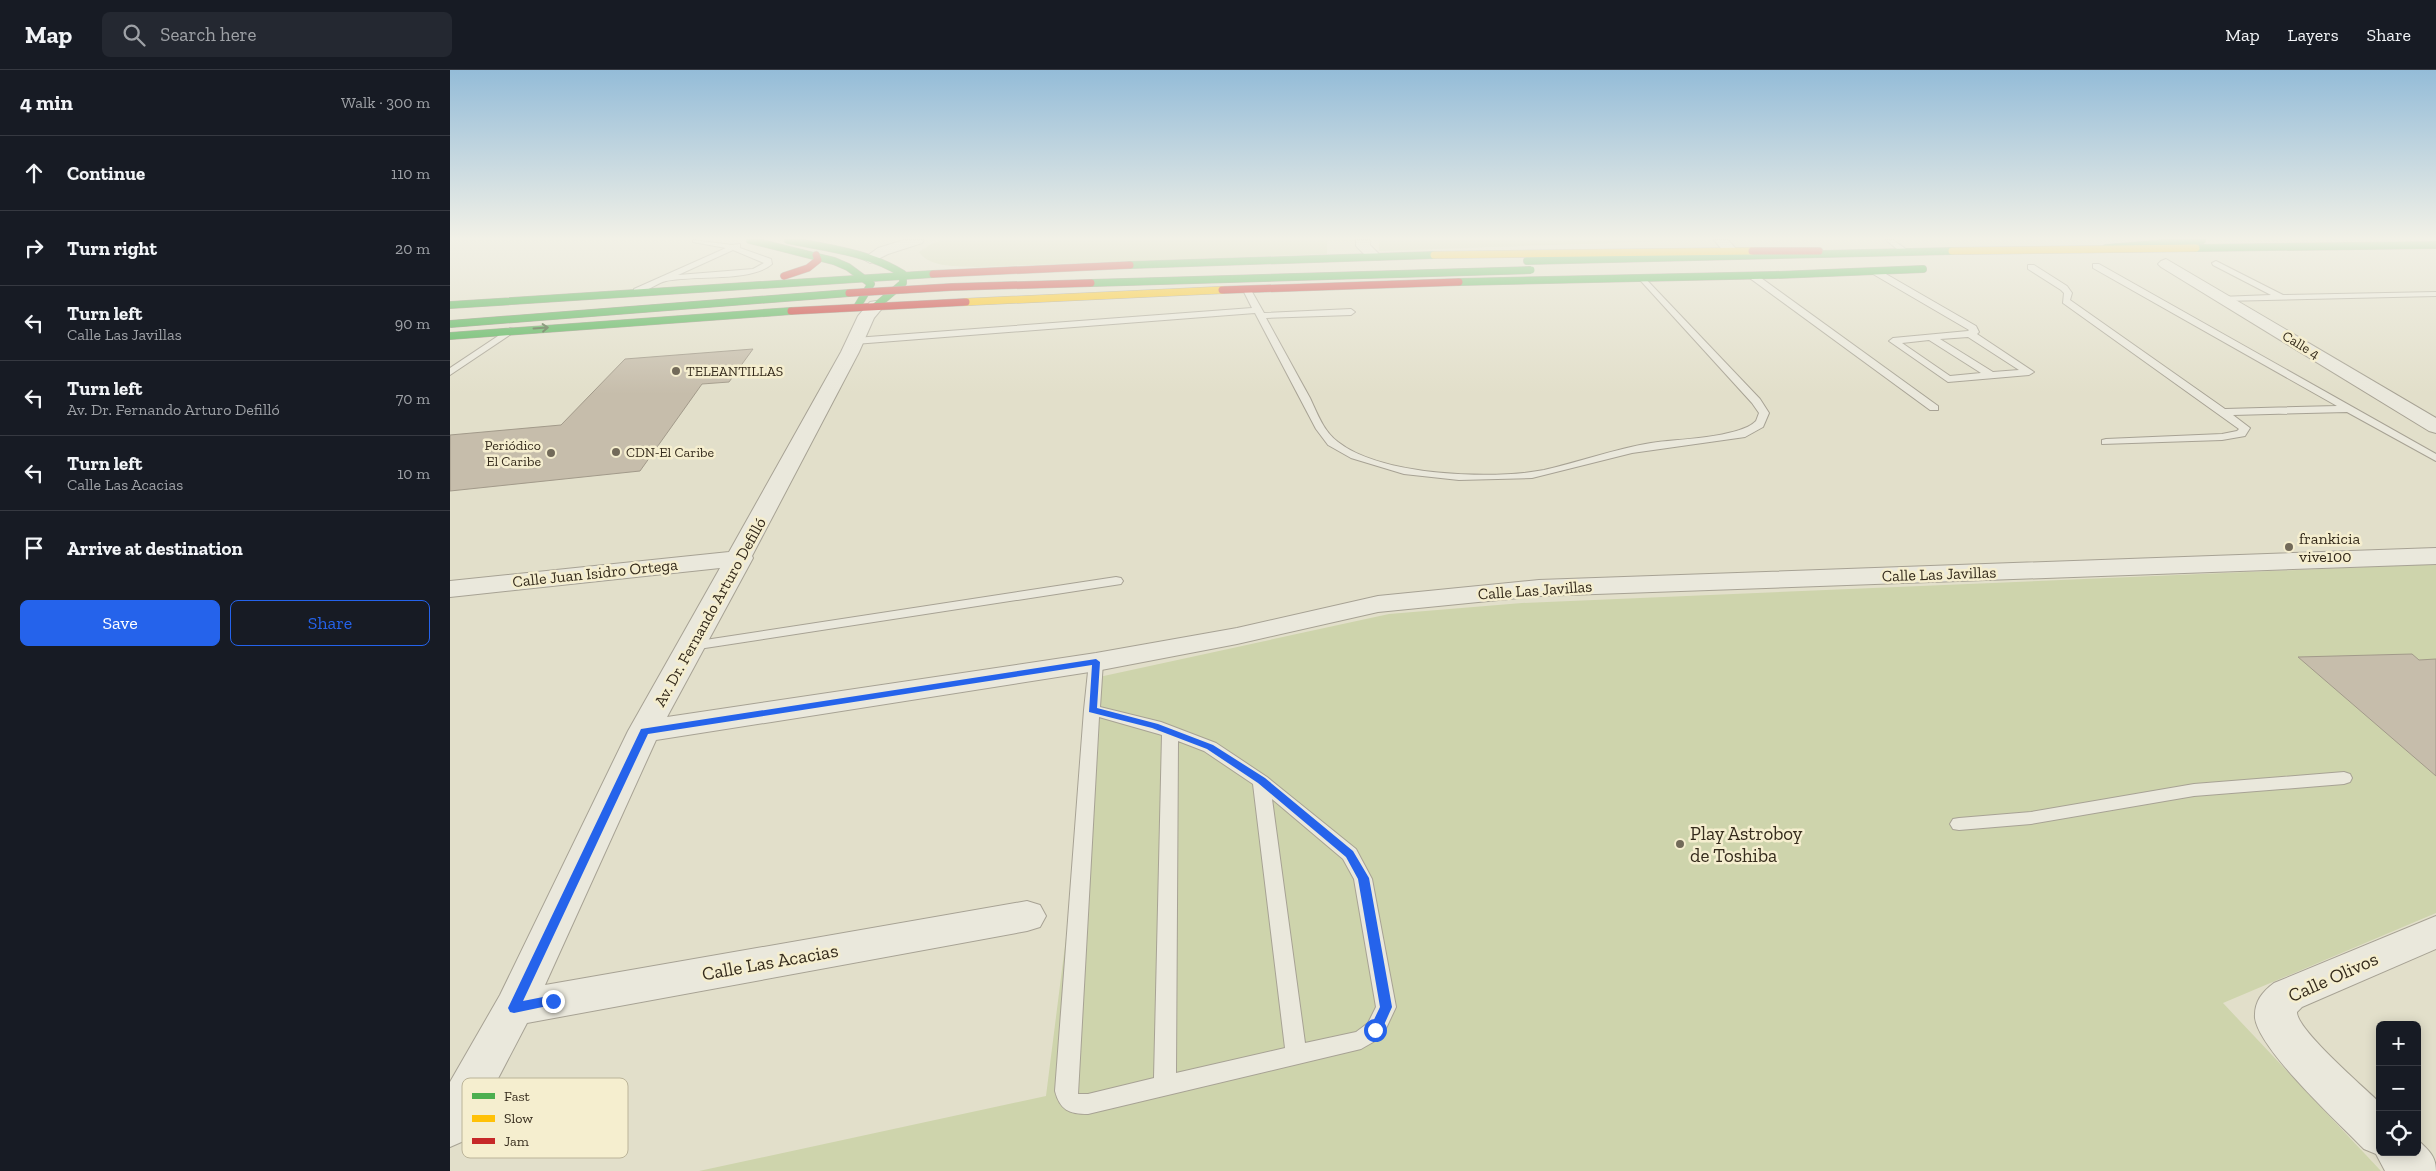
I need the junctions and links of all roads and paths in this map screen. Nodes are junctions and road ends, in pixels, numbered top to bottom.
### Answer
1 (633, 291) edge
2 (756, 291) edge
3 (832, 291) edge
4 (869, 291) edge
5 (892, 291) edge
6 (893, 291) edge
7 (917, 291) edge
8 (1211, 291) edge
9 (1248, 291) edge
10 (1655, 291) edge
11 (1774, 291) edge
12 (1910, 291) edge
13 (2067, 291) edge
14 (2137, 291) edge
15 (2210, 291) edge
16 (2269, 291) edge
17 (2436, 294) edge
18 (2280, 297) junction
19 (2223, 299) junction
20 (958, 301) junction
21 (450, 305) edge
22 (789, 310) junction
23 (1351, 312) dead end
24 (1259, 313) junction
25 (450, 314) edge
26 (864, 317) junction
27 (450, 324) edge
28 (513, 330) junction
29 (1970, 334) junction
30 (450, 336) edge
31 (1930, 337) junction
32 (450, 372) edge
33 (1992, 376) junction
34 (1934, 408) dead end
35 (2350, 409) junction
36 (2221, 412) junction
37 (2436, 427) edge
38 (2106, 442) dead end
39 (2436, 458) edge
40 (2436, 556) edge
41 (740, 558) junction
42 (1116, 581) dead end
43 (450, 589) edge
44 (692, 646) junction
45 (1096, 662) junction
46 (1092, 710) junction
47 (644, 731) junction
48 (1170, 732) junction
49 (2344, 778) dead end
50 (1261, 781) junction
51 (1959, 824) dead end
52 (1027, 916) dead end
53 (2436, 932) edge
54 (514, 1008) junction
55 (1296, 1055) junction
56 (476, 1078) edge
57 (1165, 1085) junction
58 (462, 1103) edge
59 (450, 1125) edge
60 (2376, 1130) edge
61 (2402, 1156) edge
62 (2416, 1171) edge

1 - 21 main road
2 - 25 main road
3 - 22 main road
4 - 26 main road
5 - 27 main road, bridge
6 - 26 main road
7 - 20 main road
8 - 20 main road
9 - 24 lane
10 - 24 lane
11 - 34 lane
12 - 29 lane
13 - 36 lane
14 - 35 lane
15 - 19 street, Calle 4
16 - 18 lane
17 - 18 lane
18 - 19 lane
19 - 37 street, Calle 4
20 - 26 main road
22 - 26 main road
28 -> 22 main road
23 - 24 lane
24 - 26 lane
26 - 41 street, Av. Dr. Fernando Arturo Defilló
28 - 30 main road
28 - 32 lane
29 - 31 lane
29 - 33 lane
31 - 33 lane
31 - 33 lane
35 - 36 lane
35 - 39 lane
36 - 38 lane
40 - 45 street, Calle Las Javillas
41 - 43 street, Calle Juan Isidro Ortega
41 - 44 street, Av. Dr. Fernando Arturo Defilló
42 - 44 lane
44 - 47 street, Av. Dr. Fernando Arturo Defilló
45 - 46 lane
45 - 47 street, Calle Las Javillas
46 - 48 lane
46 - 57 lane
47 - 54 street, Av. Dr. Fernando Arturo Defilló
48 - 50 lane
48 - 57 lane
49 - 51 lane
50 - 55 lane
50 - 55 lane
52 - 54 street, Calle Las Acacias
53 - 60 street, Calle Olivos
54 - 56 street, Av. Dr. Fernando Arturo Defilló
55 - 57 lane
58 - 59 street, Av. Dr. Fernando Arturo Defilló
61 - 62 street

